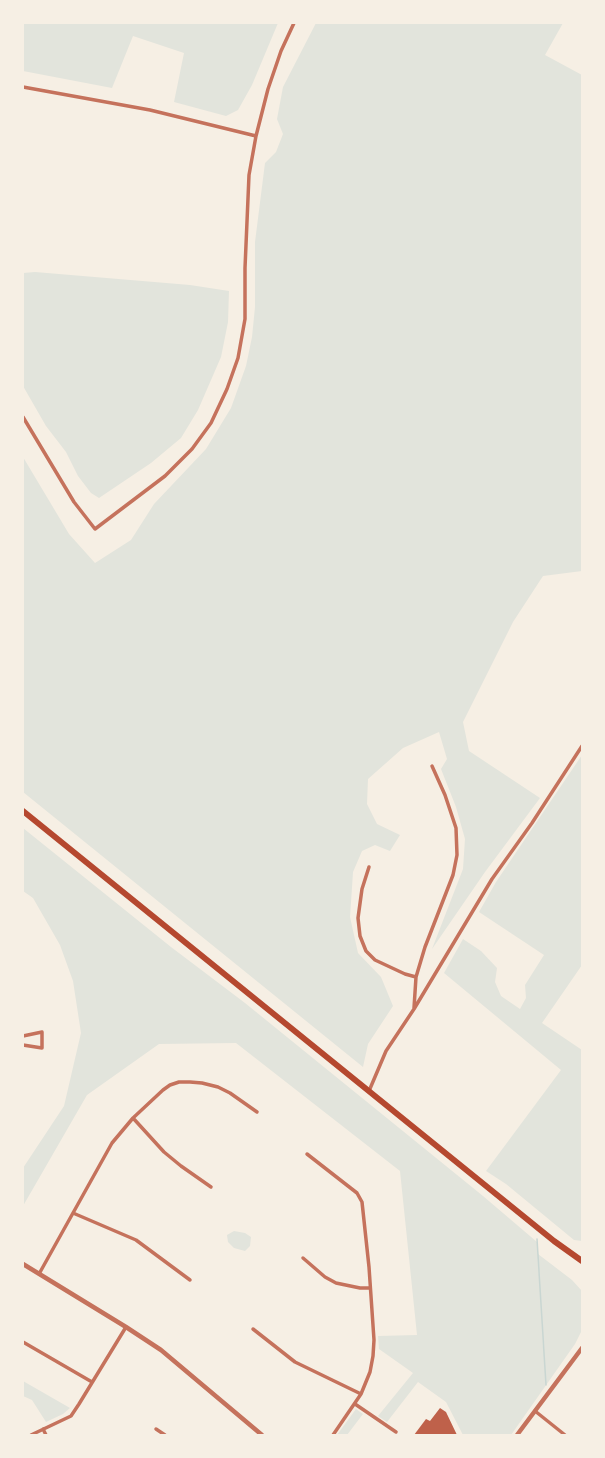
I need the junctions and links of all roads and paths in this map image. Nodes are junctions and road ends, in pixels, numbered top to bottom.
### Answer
1 (294, 23) edge
2 (23, 87) edge
3 (256, 136) junction
4 (23, 417) edge
5 (582, 746) edge
6 (432, 766) dead end
7 (23, 811) edge
8 (369, 867) dead end
9 (416, 977) junction
10 (414, 1009) junction
11 (23, 1036) edge
12 (23, 1045) edge
13 (369, 1091) junction
14 (257, 1112) dead end
15 (133, 1118) junction
16 (307, 1154) dead end
17 (211, 1187) dead end
18 (73, 1213) junction
19 (303, 1258) dead end
20 (582, 1263) edge
21 (23, 1264) edge
22 (39, 1274) junction
23 (190, 1280) dead end
24 (370, 1288) junction
25 (126, 1327) junction
26 (253, 1329) dead end
27 (23, 1342) edge
28 (582, 1348) edge
29 (92, 1382) junction
30 (361, 1394) junction
31 (355, 1404) junction
32 (535, 1411) junction
33 (43, 1429) junction
34 (156, 1429) dead end
35 (396, 1432) dead end
36 (31, 1435) edge
37 (46, 1435) edge
38 (165, 1435) edge
39 (261, 1435) edge
40 (333, 1435) edge
41 (517, 1435) edge
42 (565, 1435) edge

1 - 3 street
2 - 3 street
3 - 4 street
5 - 10 street
6 - 9 street
7 - 13 highway
8 - 9 street
9 - 10 street
10 - 13 street
11 - 12 street
13 - 20 highway
14 - 15 street
15 - 17 street
15 - 18 street
16 - 24 street
18 - 22 street
18 - 23 street
19 - 24 street
21 - 22 street
22 - 25 street
24 - 30 street
25 - 29 street
25 - 39 street
26 - 30 street
27 - 29 street
28 - 32 street
29 - 33 street
30 - 31 street
31 - 35 street
31 - 40 street
32 - 41 street
32 - 42 street
33 - 36 street
33 - 37 street
34 - 38 street

